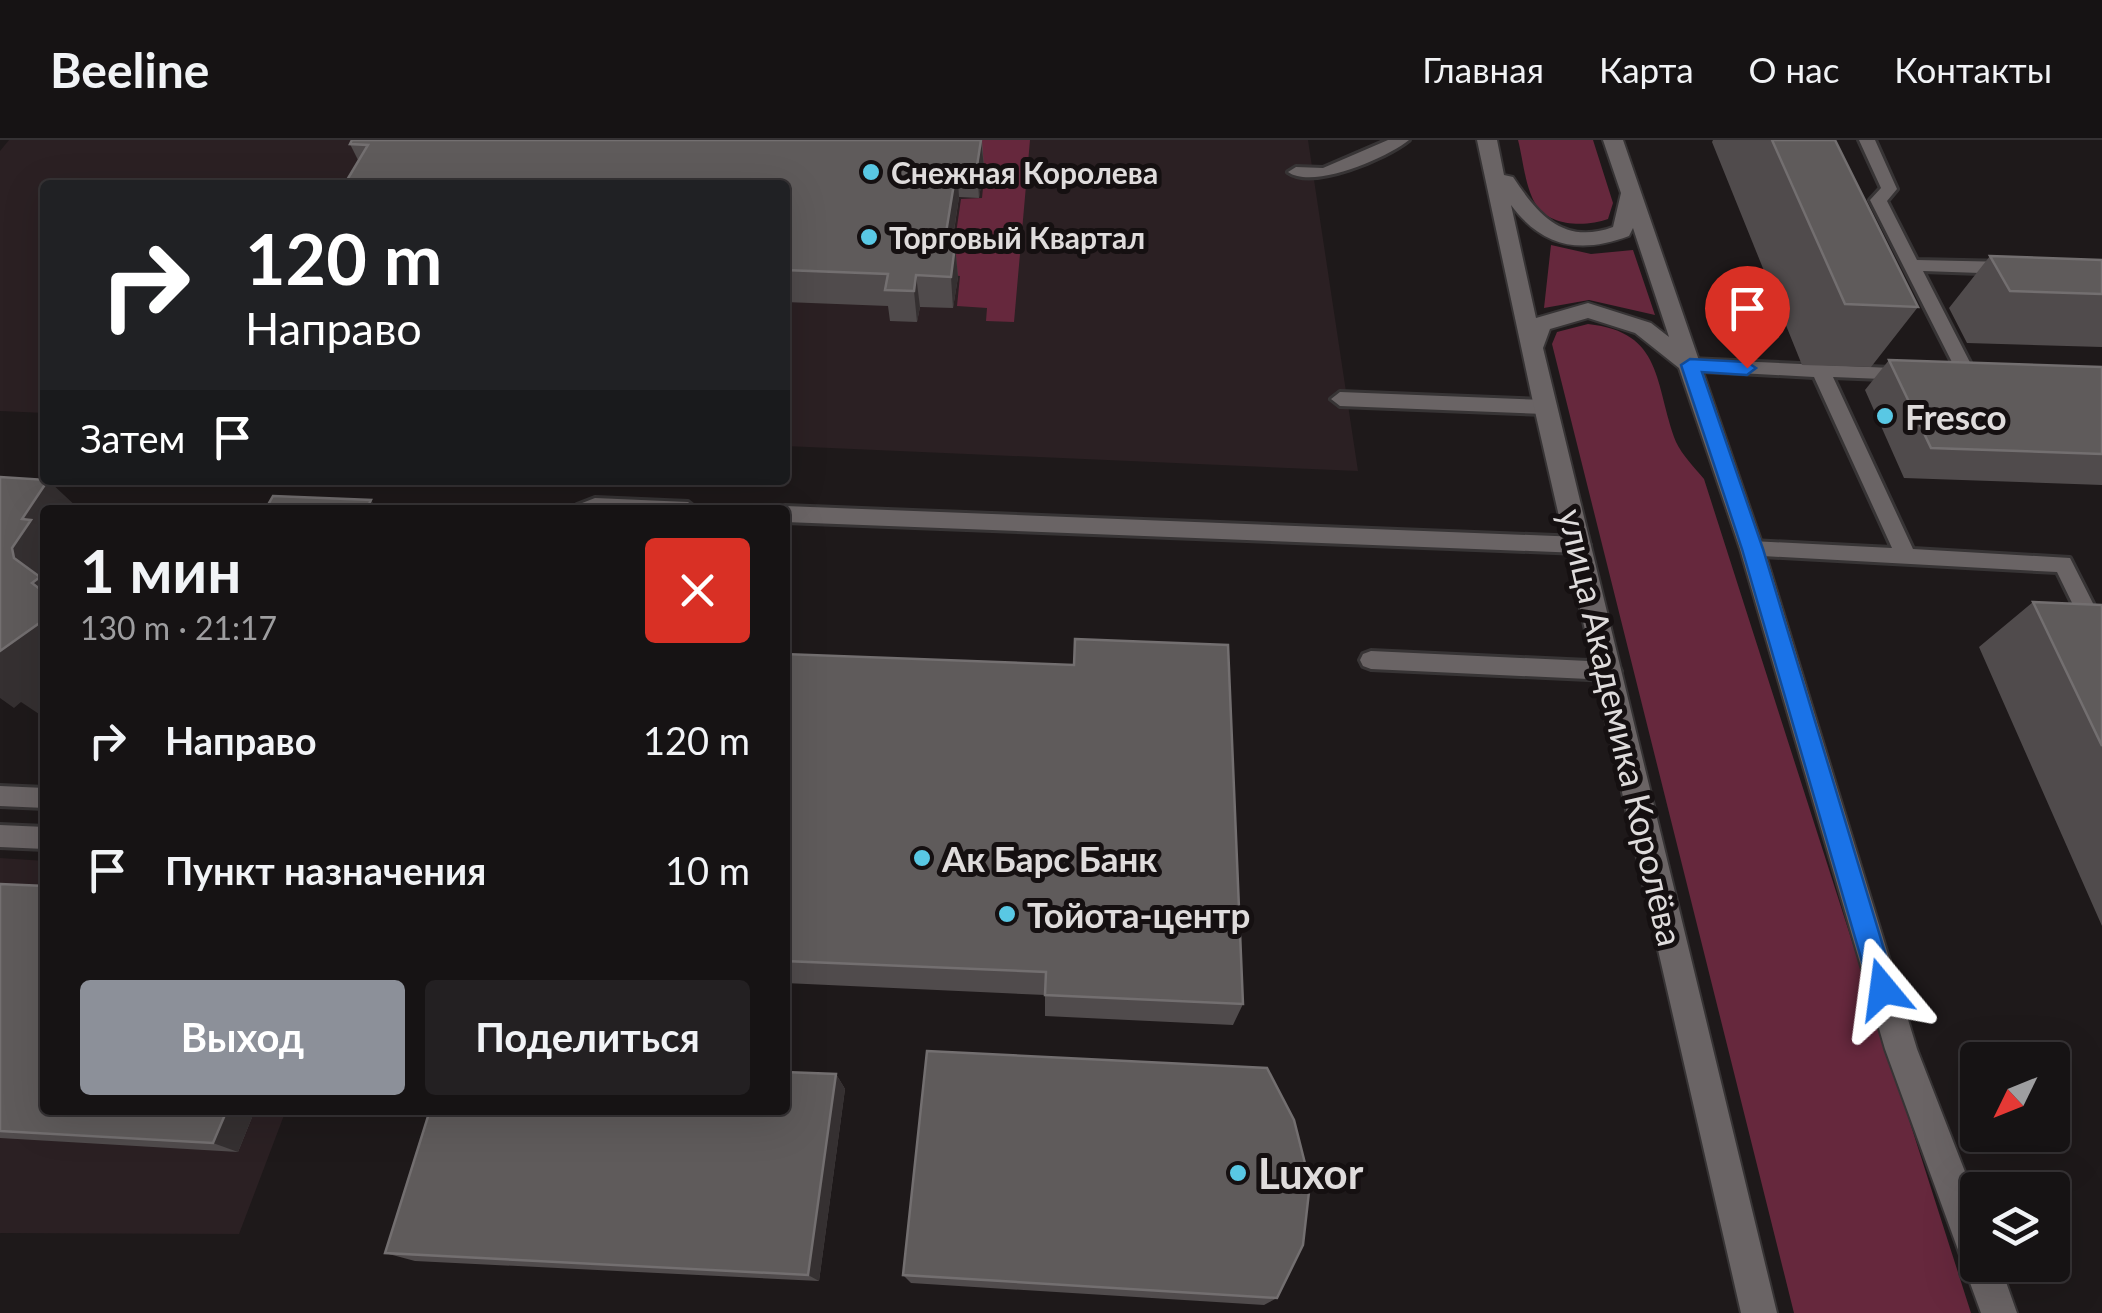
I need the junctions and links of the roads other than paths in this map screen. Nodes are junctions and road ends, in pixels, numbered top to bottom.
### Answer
1 (1401, 140) edge
2 (1613, 140) edge
3 (1867, 140) edge
4 (1488, 144) edge
5 (1296, 172) dead end
6 (1631, 193) junction
7 (1911, 266) junction
8 (2026, 269) edge
9 (1533, 347) junction
10 (1690, 365) junction
11 (1820, 371) junction
12 (1340, 399) dead end
13 (1546, 406) junction
14 (790, 514) edge
15 (1580, 546) junction
16 (1752, 549) junction
17 (1906, 556) junction
18 (2102, 642) edge
19 (1370, 660) dead end
20 (1610, 671) junction
21 (0, 796) edge
22 (40, 798) edge
23 (0, 836) edge
24 (40, 838) edge
25 (1960, 1205) edge
26 (1988, 1282) edge
27 (1759, 1313) edge
28 (1999, 1313) edge

1 - 5 lane
2 - 6 street
3 - 7 lane
4 - 6 street
4 - 9 street, улица Академика Королёва
6 - 10 street
7 - 8 lane
7 - 11 lane
9 - 10 street
9 - 13 street, улица Академика Королёва
10 - 11 lane
10 - 16 street
11 - 17 lane
12 - 13 lane
13 - 15 street, улица Академика Королёва
14 - 15 lane
15 - 20 street, улица Академика Королёва
16 - 17 lane
16 - 25 street
17 - 18 lane
19 - 20 lane
20 - 27 street, улица Академика Королёва
21 - 22 lane
23 - 24 lane
26 - 28 street

